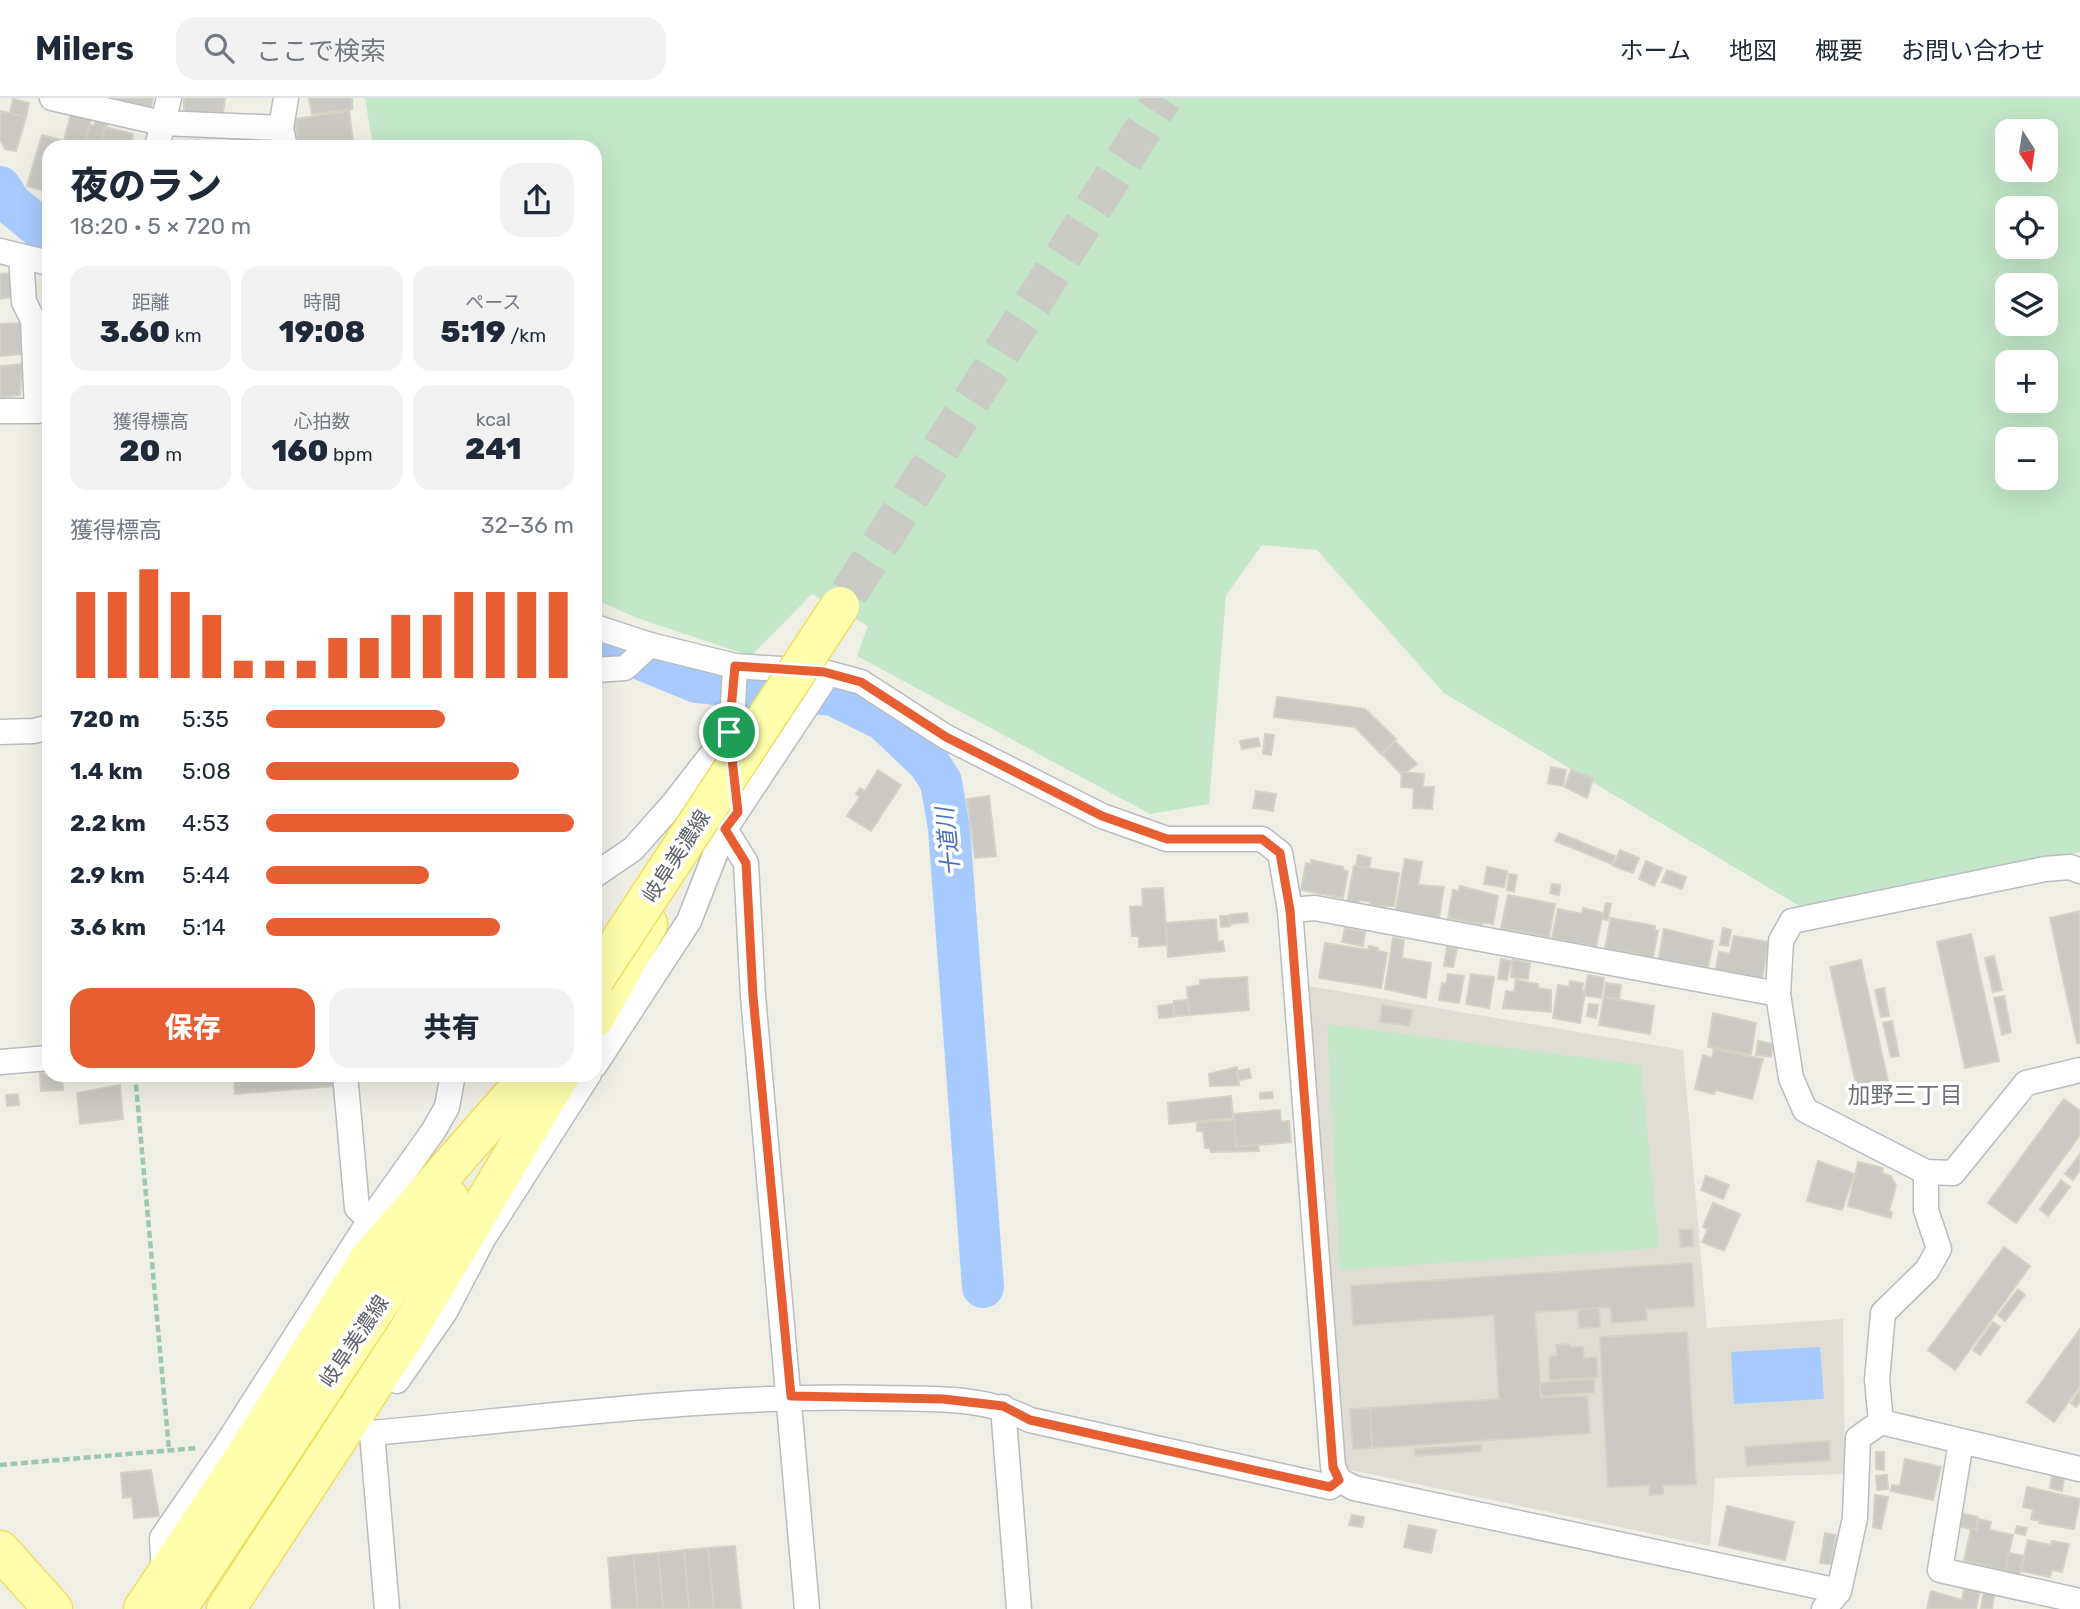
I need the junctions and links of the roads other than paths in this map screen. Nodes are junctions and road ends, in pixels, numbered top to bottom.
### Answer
1 (52, 98) edge
2 (169, 98) edge
3 (286, 98) edge
4 (159, 135) edge
5 (283, 137) edge
6 (10, 253) edge
7 (42, 260) edge
8 (0, 411) edge
9 (845, 599) tunnel mouth
10 (602, 631) edge
11 (642, 652) junction
12 (602, 670) edge
13 (824, 672) junction
14 (734, 678) junction
15 (42, 729) edge
16 (0, 732) edge
17 (729, 732) junction
18 (718, 825) junction
19 (602, 869) edge
20 (2080, 871) edge
21 (1290, 910) junction
22 (602, 970) edge
23 (1778, 994) junction
24 (602, 1006) edge
25 (602, 1054) edge
26 (42, 1059) edge
27 (0, 1062) edge
28 (2080, 1070) edge
29 (346, 1082) edge
30 (452, 1082) edge
31 (524, 1082) edge
32 (525, 1082) edge
33 (556, 1082) edge
34 (584, 1082) edge
35 (1926, 1172) junction
36 (370, 1220) junction
37 (791, 1396) junction
38 (1003, 1406) junction
39 (1881, 1422) junction
40 (368, 1431) junction
41 (1961, 1442) junction
42 (236, 1451) junction
43 (2080, 1469) edge
44 (1339, 1480) junction
45 (0, 1550) edge
46 (170, 1593) edge
47 (1832, 1600) edge
48 (2080, 1601) edge
49 (53, 1609) edge
50 (143, 1609) edge
51 (226, 1609) edge
52 (246, 1609) edge
53 (387, 1609) edge
54 (807, 1609) edge
55 (1019, 1609) edge

1 - 4 street
2 - 4 street
3 - 5 street
4 - 5 street
6 - 7 street
6 - 8 street
9 - 18 main road, 岐阜美濃線, bridge
10 - 11 street
11 - 12 street
11 - 14 street
13 - 14 street
13 - 18 street
13 - 21 street
14 - 17 street
15 - 16 street
17 - 18 street
17 - 19 street
18 - 22 main road, 岐阜美濃線, bridge
18 - 24 main road, bridge
18 - 25 street
18 - 37 street
20 - 23 street
21 - 23 street
21 - 44 street
23 - 35 street
26 - 27 street
28 - 35 street
29 - 36 street
30 - 36 street
31 - 42 main road
32 - 46 main road, 岐阜美濃線
33 - 51 main road
34 - 40 street
35 - 39 street
36 - 42 street
37 - 38 street
37 - 40 street
37 - 54 street
38 - 44 street
38 - 55 street
39 - 41 street
39 - 47 street
40 - 52 street
40 - 53 street
41 - 43 street
41 - 48 street
42 - 46 main road
44 - 47 street
45 - 49 main road
46 - 50 main road

